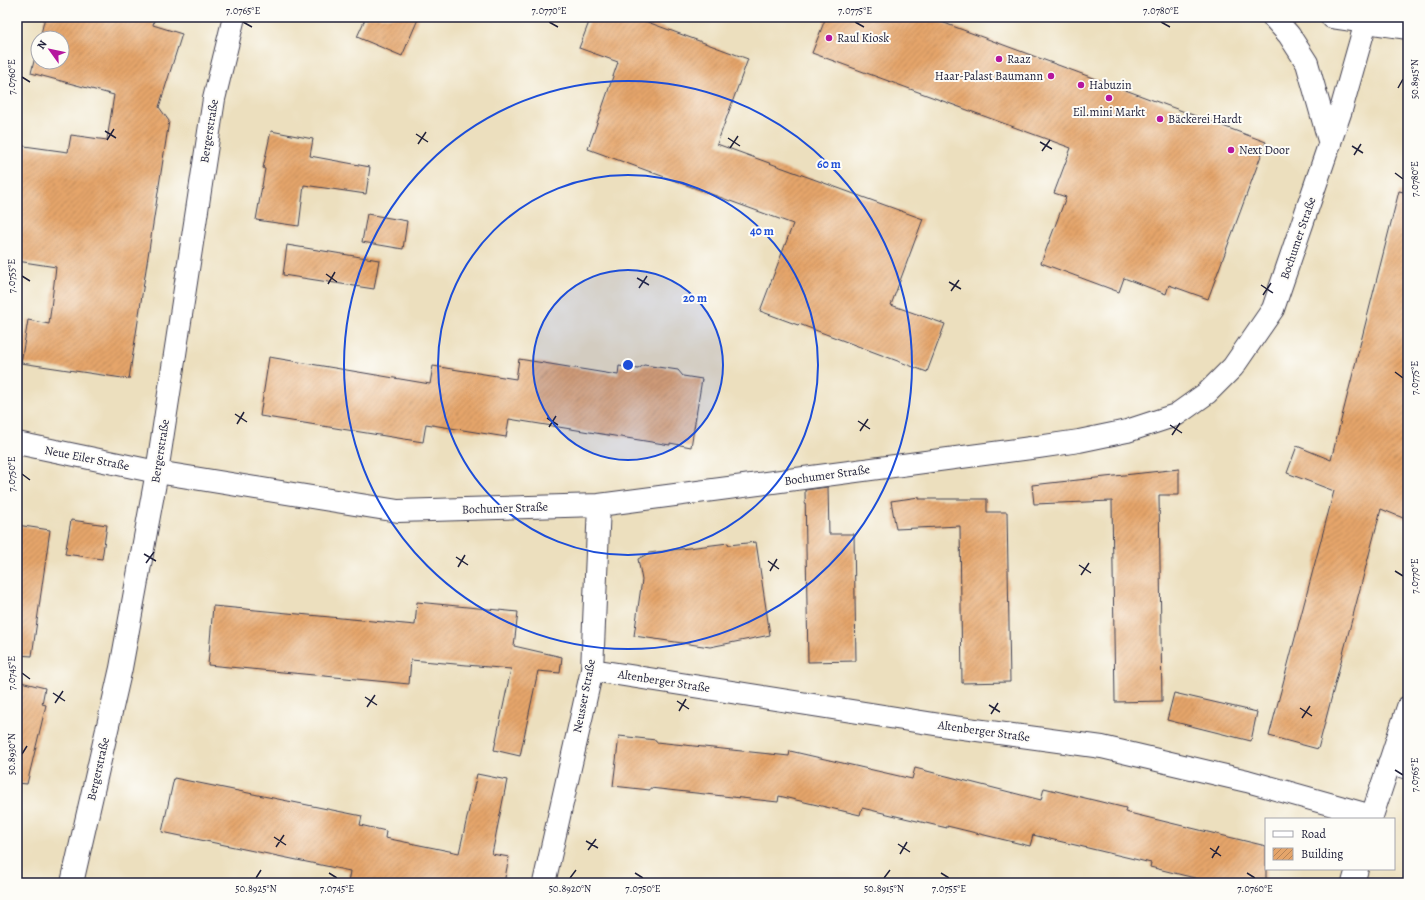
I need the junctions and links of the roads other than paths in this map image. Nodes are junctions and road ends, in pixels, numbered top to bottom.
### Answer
1 (234, 17) edge
2 (1273, 17) edge
3 (1332, 17) edge
4 (1366, 22) junction
5 (1408, 28) edge
6 (1330, 144) junction
7 (17, 444) edge
8 (157, 472) junction
9 (599, 505) junction
10 (592, 670) junction
11 (1408, 707) edge
12 (1398, 765) edge
13 (1371, 817) edge
14 (1357, 870) edge
15 (72, 883) edge
16 (544, 883) edge
17 (1353, 883) edge

1 - 8 street, Bergerstraße
2 - 6 street
3 - 4 street
4 - 5 street
4 - 6 street, Bochumer Straße
6 - 9 street, Bochumer Straße
7 - 8 street, Neue Eiler Straße
8 - 9 street, Bochumer Straße
8 - 15 street, Bergerstraße
9 - 10 street, Neusser Straße
10 - 13 street, Altenberger Straße
10 - 16 street, Neusser Straße
11 - 12 street
12 - 13 street
14 - 17 street

